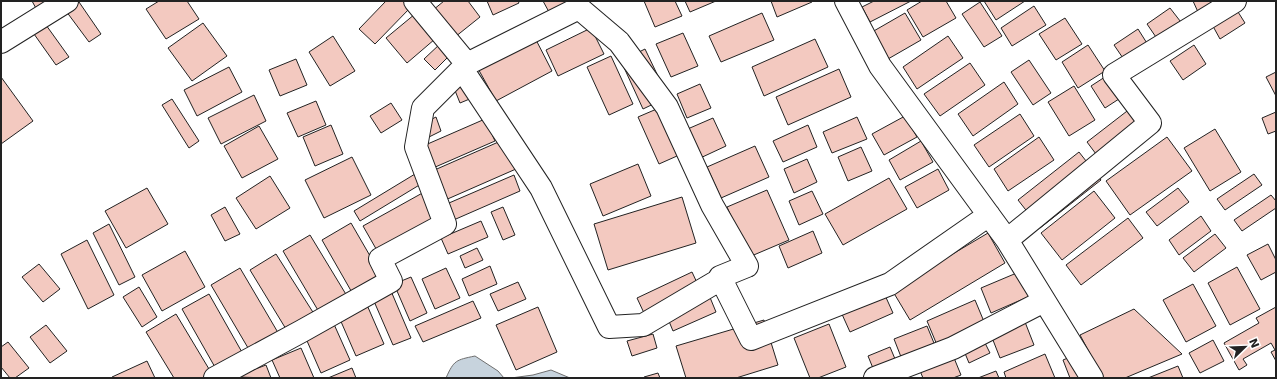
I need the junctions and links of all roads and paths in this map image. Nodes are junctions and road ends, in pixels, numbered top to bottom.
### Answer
1 (67, 1) edge
2 (415, 1) edge
3 (846, 1) edge
4 (1235, 1) edge
5 (577, 4) edge
6 (1, 42) edge
7 (465, 66) junction
8 (989, 215) junction
9 (1007, 240) junction
10 (721, 279) junction
11 (1044, 301) junction
12 (215, 378) edge
13 (875, 378) edge
14 (1092, 378) edge

1 - 6 street
2 - 7 street
3 - 8 street
4 - 9 street
5 - 7 street
5 - 10 street
7 - 10 street
7 - 12 street
8 - 9 street
8 - 10 street
9 - 11 street
11 - 13 street
11 - 14 street

